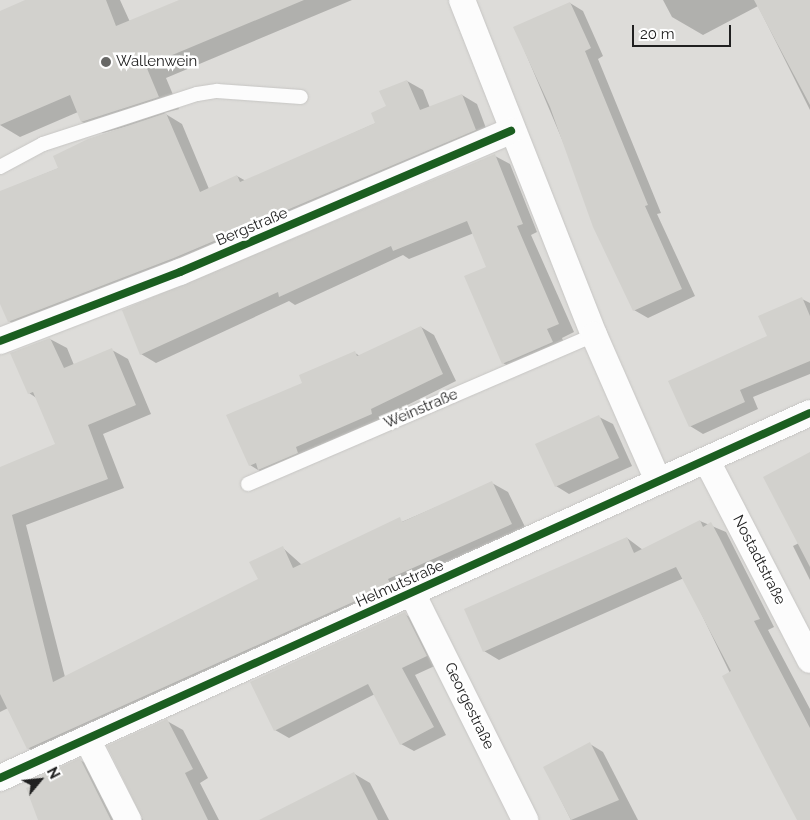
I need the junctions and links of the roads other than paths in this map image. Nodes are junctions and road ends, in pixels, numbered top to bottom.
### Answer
1 (462, 0) edge
2 (301, 97) dead end
3 (511, 131) junction
4 (0, 167) edge
5 (594, 335) junction
6 (0, 341) edge
7 (810, 413) edge
8 (708, 461) junction
9 (658, 482) junction
10 (248, 484) dead end
11 (412, 593) junction
12 (810, 660) edge
13 (88, 741) junction
14 (0, 778) edge
15 (128, 820) edge
16 (525, 820) edge

1 - 3 street
2 - 4 lane
3 - 5 street
3 - 6 street, Bergstraße
5 - 9 street
5 - 10 lane, Weinstraße
7 - 8 street, Helmutstraße
8 - 9 street, Helmutstraße
8 - 12 street, Nostadtstraße
9 - 11 street, Helmutstraße
11 - 13 street, Helmutstraße
11 - 16 street, Georgestraße
13 - 14 street, Helmutstraße
13 - 15 street

